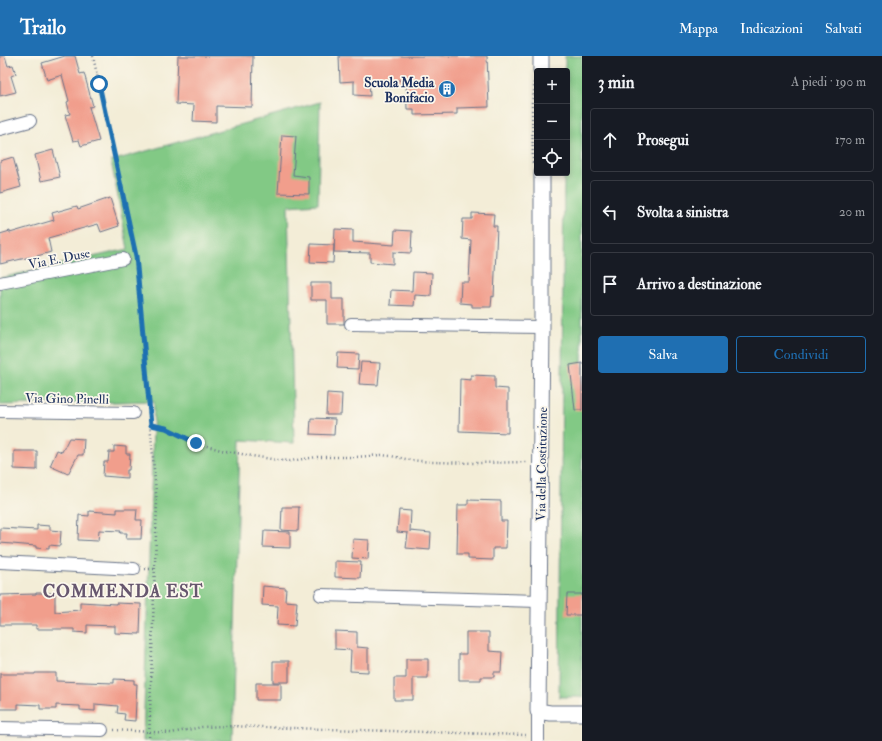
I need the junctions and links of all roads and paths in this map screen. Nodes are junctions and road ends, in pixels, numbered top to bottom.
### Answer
1 (93, 56) edge
2 (541, 56) edge
3 (541, 68) edge
4 (30, 121) dead end
5 (0, 129) edge
6 (542, 176) edge
7 (123, 259) dead end
8 (0, 283) edge
9 (351, 324) dead end
10 (542, 327) junction
11 (0, 411) edge
12 (133, 413) dead end
13 (151, 425) junction
14 (532, 462) dead end
15 (0, 562) edge
16 (134, 569) dead end
17 (321, 595) dead end
18 (539, 600) junction
19 (538, 712) junction
20 (582, 713) edge
21 (0, 728) edge
22 (102, 730) joint
23 (150, 732) junction
24 (538, 738) edge
25 (149, 741) edge

1 - 13 path
2 - 3 street
4 - 5 street
6 - 10 street, Via della Costituzione
7 - 8 street, Via E. Duse
9 - 10 street
10 - 18 street, Via della Costituzione
11 - 12 street, Via Gino Pinelli
13 - 14 path
13 - 23 path
15 - 16 street
17 - 18 street
18 - 19 street, Via della Costituzione
19 - 20 street
19 - 24 street, Via della Costituzione
21 - 22 street
22 - 23 path
23 - 24 path
23 - 25 path

